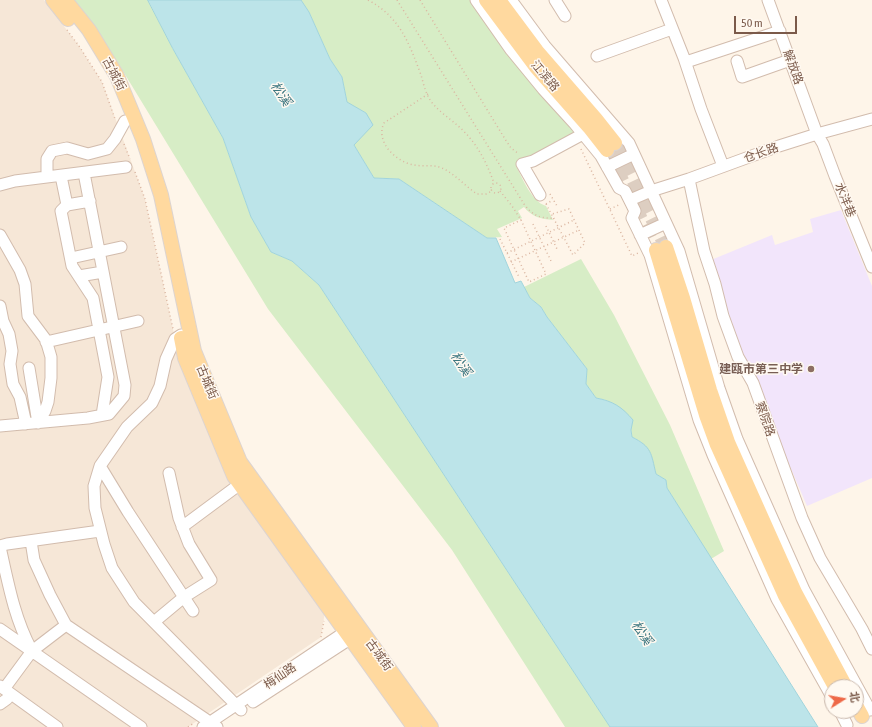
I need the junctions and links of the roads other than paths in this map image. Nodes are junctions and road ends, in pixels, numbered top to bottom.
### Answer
1 (53, 0) edge
2 (65, 0) edge
3 (476, 0) edge
4 (486, 0) edge
5 (499, 0) edge
6 (511, 0) edge
7 (555, 0) edge
8 (661, 0) edge
9 (771, 1) edge
10 (565, 16) dead end
11 (672, 29) junction
12 (780, 31) junction
13 (597, 56) dead end
14 (790, 60) junction
15 (737, 61) dead end
16 (686, 62) junction
17 (872, 113) edge
18 (872, 119) edge
19 (125, 121) junction
20 (816, 131) junction
21 (581, 139) junction
22 (634, 154) junction
23 (723, 166) junction
24 (126, 167) dead end
25 (607, 167) junction
26 (84, 173) junction
27 (61, 176) junction
28 (47, 177) junction
29 (689, 179) junction
30 (0, 185) edge
31 (651, 190) junction
32 (546, 197) road end
33 (630, 200) junction
34 (90, 201) junction
35 (67, 205) junction
36 (666, 223) junction
37 (0, 235) edge
38 (640, 235) junction
39 (121, 247) dead end
40 (656, 249) junction
41 (99, 252) junction
42 (70, 258) junction
43 (872, 267) edge
44 (103, 272) junction
45 (79, 276) junction
46 (109, 300) junction
47 (94, 303) junction
48 (0, 306) edge
49 (138, 321) dead end
50 (114, 326) junction
51 (99, 330) junction
52 (181, 335) junction
53 (46, 342) junction
54 (29, 368) dead end
55 (123, 374) junction
56 (108, 377) junction
57 (102, 415) junction
58 (38, 423) junction
59 (26, 424) junction
60 (0, 426) edge
61 (100, 466) junction
62 (169, 473) dead end
63 (240, 484) junction
64 (182, 527) junction
65 (100, 531) junction
66 (31, 540) junction
67 (0, 546) edge
68 (184, 597) junction
69 (193, 611) dead end
70 (154, 622) junction
71 (66, 625) junction
72 (0, 629) edge
73 (354, 631) junction
74 (872, 649) edge
75 (32, 651) junction
76 (831, 679) edge
77 (841, 679) edge
78 (842, 679) edge
79 (824, 683) edge
80 (2, 694) edge
81 (239, 708) junction
82 (211, 726) edge
83 (44, 727) edge
84 (57, 727) edge
85 (141, 727) edge
86 (414, 727) edge
87 (431, 727) edge

1 - 19 main road, 古城街
2 - 73 main road, 古城街
3 - 21 street
4 - 5 main road, 江滨路
6 - 22 street
7 - 10 street
8 - 11 street
9 - 12 street, 解放路
11 - 13 street
11 - 16 street
12 - 14 street, 解放路
12 - 16 street
14 - 15 street
14 - 20 street, 解放路
16 - 23 street
17 - 20 street, 仓长路
18 - 20 street, 仓长路
19 - 28 street
19 - 52 main road, 古城街
20 - 23 street, 仓长路
20 - 43 street, 水洋巷
21 - 25 street
21 - 32 street
22 - 25 street
22 - 31 street
23 - 29 street, 仓长路
24 - 26 street
25 - 33 street
26 - 27 street
26 - 34 street
27 - 28 street
27 - 35 street
28 - 30 street
29 - 31 street, 仓长路
29 - 74 street, 察院路
31 - 33 street, 仓长路
31 - 36 street
33 - 38 street
34 - 35 street
34 - 41 street
35 - 42 street
36 - 38 street
36 - 77 street
37 - 53 street
38 - 40 street
39 - 41 street
40 - 76 main road
40 - 78 main road
40 - 79 street
41 - 42 street
41 - 44 street
42 - 45 street
44 - 45 street
44 - 46 street
45 - 47 street
46 - 47 street
46 - 50 street
47 - 51 street
48 - 59 street
49 - 50 street
50 - 51 street
50 - 55 street
51 - 53 street
51 - 56 street
52 - 61 street
52 - 63 main road, 古城街
53 - 58 street
54 - 58 street
55 - 56 street
55 - 57 street
56 - 57 street
57 - 58 street
58 - 59 street
59 - 60 street
61 - 65 street
61 - 68 street
62 - 64 street
63 - 64 street
63 - 73 main road, 古城街
64 - 68 street
65 - 66 street
65 - 70 street
66 - 67 street
66 - 71 street
67 - 75 street
68 - 69 street
68 - 70 street
70 - 81 street
71 - 75 street
71 - 82 street
72 - 75 street
73 - 81 street, 梅仙路
73 - 86 main road, 古城街
73 - 87 main road, 古城街
75 - 80 street
75 - 85 street
80 - 83 street
80 - 84 street
81 - 82 street, 梅仙路

